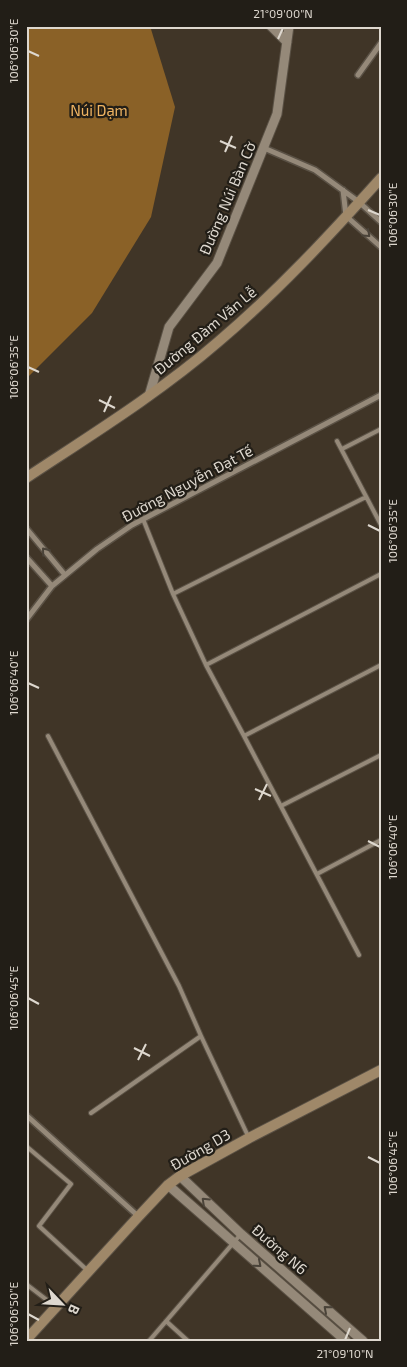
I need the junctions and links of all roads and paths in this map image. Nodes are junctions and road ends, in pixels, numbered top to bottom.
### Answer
1 (271, 26) edge
2 (289, 26) edge
3 (287, 42) junction
4 (381, 43) edge
5 (358, 75) dead end
6 (264, 148) junction
7 (381, 178) edge
8 (343, 190) junction
9 (359, 202) junction
10 (346, 216) junction
11 (381, 222) edge
12 (381, 247) edge
13 (381, 395) edge
14 (149, 396) junction
15 (381, 429) edge
16 (337, 441) dead end
17 (342, 449) junction
18 (26, 478) edge
19 (366, 497) junction
20 (143, 519) junction
21 (381, 525) edge
22 (26, 528) edge
23 (26, 557) edge
24 (381, 574) edge
25 (65, 575) junction
26 (52, 586) junction
27 (173, 594) junction
28 (26, 620) edge
29 (206, 665) junction
30 (381, 665) edge
31 (48, 736) dead end
32 (244, 736) junction
33 (381, 755) edge
34 (281, 806) junction
35 (381, 840) edge
36 (316, 874) junction
37 (359, 955) dead end
38 (201, 1036) junction
39 (381, 1070) edge
40 (92, 1113) dead end
41 (26, 1115) edge
42 (249, 1138) junction
43 (26, 1146) edge
44 (180, 1176) junction
45 (168, 1186) junction
46 (138, 1217) junction
47 (241, 1234) junction
48 (233, 1242) junction
49 (88, 1271) junction
50 (26, 1284) edge
51 (56, 1307) junction
52 (166, 1321) junction
53 (26, 1340) edge
54 (149, 1341) edge
55 (188, 1341) edge
56 (346, 1341) edge
57 (364, 1341) edge

1 - 3 street
2 - 3 street, Đường Núi Bàn Cờ
3 - 6 street, Đường Núi Bàn Cờ
4 - 5 street
6 - 8 street
6 - 14 street, Đường Núi Bàn Cờ
7 - 9 main road, Đường Đàm Văn Lễ
8 - 9 street
8 - 10 street
9 - 10 main road, Đường Đàm Văn Lễ
9 - 11 street
10 -> 12 street
10 - 14 main road, Đường Đàm Văn Lễ
13 - 20 street, Đường Nguyễn Đạt Tế
14 - 18 main road, Đường Đàm Văn Lễ
15 - 17 lane
16 - 17 lane
17 - 19 lane
19 - 21 lane
19 - 27 lane
20 - 25 street, Đường Nguyễn Đạt Tế
20 - 27 lane
25 -> 22 street
23 - 26 street
24 - 29 lane
25 - 26 street, Đường Nguyễn Đạt Tế
26 - 28 street, Đường Nguyễn Đạt Tế
27 - 29 lane
29 - 32 lane
30 - 32 lane
31 - 38 lane
32 - 34 lane
33 - 34 lane
34 - 36 lane
35 - 36 lane
36 - 37 lane
38 - 40 lane
38 - 42 lane
39 - 42 main road, Đường D3
41 - 46 street
42 - 44 main road, Đường D3
43 - 49 lane
44 - 45 main road, Đường D3
47 -> 44 street, Đường N6
45 - 46 main road, Đường D3
45 - 48 street, Đường N6
46 - 49 main road, Đường D3
47 - 48 lane
57 -> 47 street, Đường N6
48 - 52 lane
48 -> 56 street, Đường N6
49 - 51 main road, Đường D3
50 - 51 lane
51 - 53 main road, Đường D3
52 - 54 lane
52 - 55 lane

